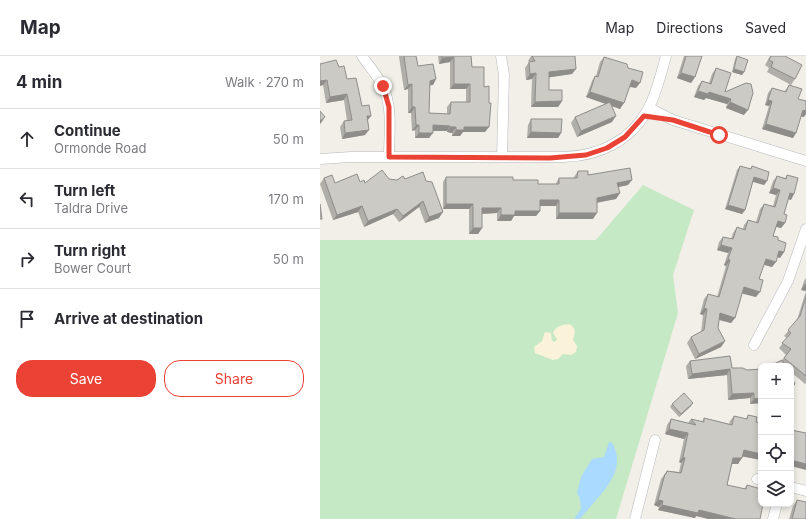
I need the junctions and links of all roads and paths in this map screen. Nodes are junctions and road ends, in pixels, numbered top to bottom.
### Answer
1 (362, 56) edge
2 (501, 56) edge
3 (666, 56) edge
4 (647, 112) junction
5 (502, 156) junction
6 (389, 157) junction
7 (320, 159) edge
8 (806, 161) edge
9 (806, 229) edge
10 (754, 345) dead end
11 (655, 440) dead end
12 (794, 488) edge
13 (806, 490) edge
14 (776, 507) edge
15 (635, 519) edge
16 (773, 519) edge

1 - 6 street
2 - 5 street
3 - 4 street
4 - 5 street
4 - 8 street
5 - 6 street
6 - 7 street
9 - 10 street
11 - 15 street
12 - 13 street
14 - 16 street

